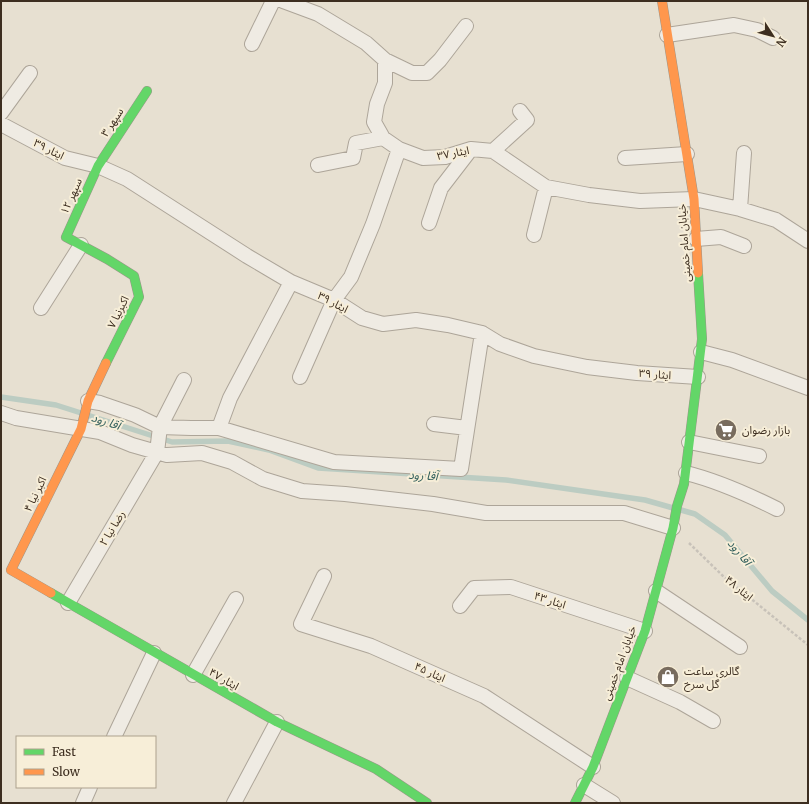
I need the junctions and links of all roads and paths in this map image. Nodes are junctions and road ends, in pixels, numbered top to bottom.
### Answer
1 (274, 1) edge
2 (283, 1) edge
3 (662, 1) edge
4 (466, 26) dead end
5 (667, 35) junction
6 (773, 38) dead end
7 (252, 44) dead end
8 (385, 60) junction
9 (30, 73) dead end
10 (147, 90) dead end
11 (520, 111) dead end
12 (1, 113) edge
13 (1, 124) edge
14 (383, 138) junction
15 (399, 149) junction
16 (471, 149) junction
17 (493, 150) junction
18 (744, 153) dead end
19 (686, 154) junction
20 (625, 158) dead end
21 (318, 165) dead end
22 (98, 166) junction
23 (546, 187) junction
24 (694, 199) junction
25 (740, 209) junction
26 (429, 223) dead end
27 (534, 235) dead end
28 (66, 236) joint
29 (696, 239) junction
30 (808, 240) edge
31 (82, 245) junction
32 (744, 246) dead end
33 (291, 282) junction
34 (334, 300) junction
35 (41, 308) dead end
36 (482, 333) junction
37 (701, 352) junction
38 (300, 377) dead end
39 (698, 377) junction
40 (184, 380) dead end
41 (808, 388) edge
42 (88, 401) junction
43 (1, 413) edge
44 (434, 424) dead end
45 (160, 427) junction
46 (219, 428) junction
47 (467, 428) junction
48 (80, 429) junction
49 (689, 442) junction
50 (157, 452) junction
51 (759, 456) dead end
52 (685, 478) junction
53 (777, 509) dead end
54 (673, 528) junction
55 (11, 570) joint
56 (324, 576) dead end
57 (656, 590) junction
58 (236, 599) dead end
59 (68, 603) junction
60 (460, 606) dead end
61 (645, 631) junction
62 (808, 645) edge
63 (740, 647) dead end
64 (154, 652) junction
65 (193, 675) junction
66 (627, 678) junction
67 (713, 721) dead end
68 (277, 722) junction
69 (114, 736) edge
70 (593, 767) junction
71 (584, 785) junction
72 (90, 788) edge
73 (83, 803) edge
74 (234, 803) edge
75 (428, 803) edge
76 (575, 803) edge
77 (613, 803) edge

1 - 7 street
2 - 8 street
3 - 5 street, خیابان امام خمینی
4 - 8 street
5 - 6 street
5 - 19 street, خیابان امام خمینی
8 - 14 street, ایثار ۳۷
9 - 12 street
10 - 22 street, سپهر ۳
11 - 17 street
13 - 22 street, ایثار ۳۹
14 - 15 street, ایثار ۳۷
14 - 21 street
15 - 16 street, ایثار ۳۷
15 - 34 street
16 - 17 street, ایثار ۳۷
16 - 26 street
17 - 23 street
18 - 25 street
19 - 20 street
19 - 24 street, خیابان امام خمینی
22 - 28 street, سپهر ۱۲
22 - 33 street, ایثار ۳۹
23 - 24 street
23 - 27 street
24 - 25 street
24 - 29 street, خیابان امام خمینی
25 - 30 street
28 - 31 street, اکبرنیا ۷
29 - 32 street
29 - 37 street, خیابان امام خمینی
31 - 35 street
31 - 42 street, اکبرنیا ۷
33 - 34 street, ایثار ۳۹
33 - 46 street
34 - 36 street, ایثار ۳۹
34 - 38 street
36 - 39 street, ایثار ۳۹
36 - 47 street
37 - 39 street, خیابان امام خمینی
37 - 41 street
39 - 49 street, خیابان امام خمینی
40 - 45 street
42 - 45 street
42 - 48 street, اکبرنیا ۷
43 - 48 street
44 - 47 street
45 - 46 street
45 - 50 street
46 - 47 street
48 - 50 street
48 - 55 street, اکبر نیا ۴
49 - 51 street
49 - 52 street, خیابان امام خمینی
50 - 54 street
50 - 59 street, رضا نیا ۲
52 - 53 street
52 - 54 street, خیابان امام خمینی
54 - 57 street, خیابان امام خمینی
54 - 62 path, ایثار ۴۸
55 - 59 street, ایثار ۴۷
56 - 70 street, ایثار ۴۵
57 - 61 street, خیابان امام خمینی
57 - 63 street
58 - 65 street
59 - 64 street, ایثار ۴۷
60 - 61 street, ایثار ۴۳
61 - 66 street, خیابان امام خمینی
64 - 65 street, ایثار ۴۷
64 - 69 street
65 - 68 street, ایثار ۴۷
66 - 67 street
66 - 70 street, خیابان امام خمینی
68 - 74 street
68 - 75 street, ایثار ۴۷
70 - 71 street, خیابان امام خمینی
71 - 76 street, خیابان امام خمینی
71 - 77 street
72 - 73 street

